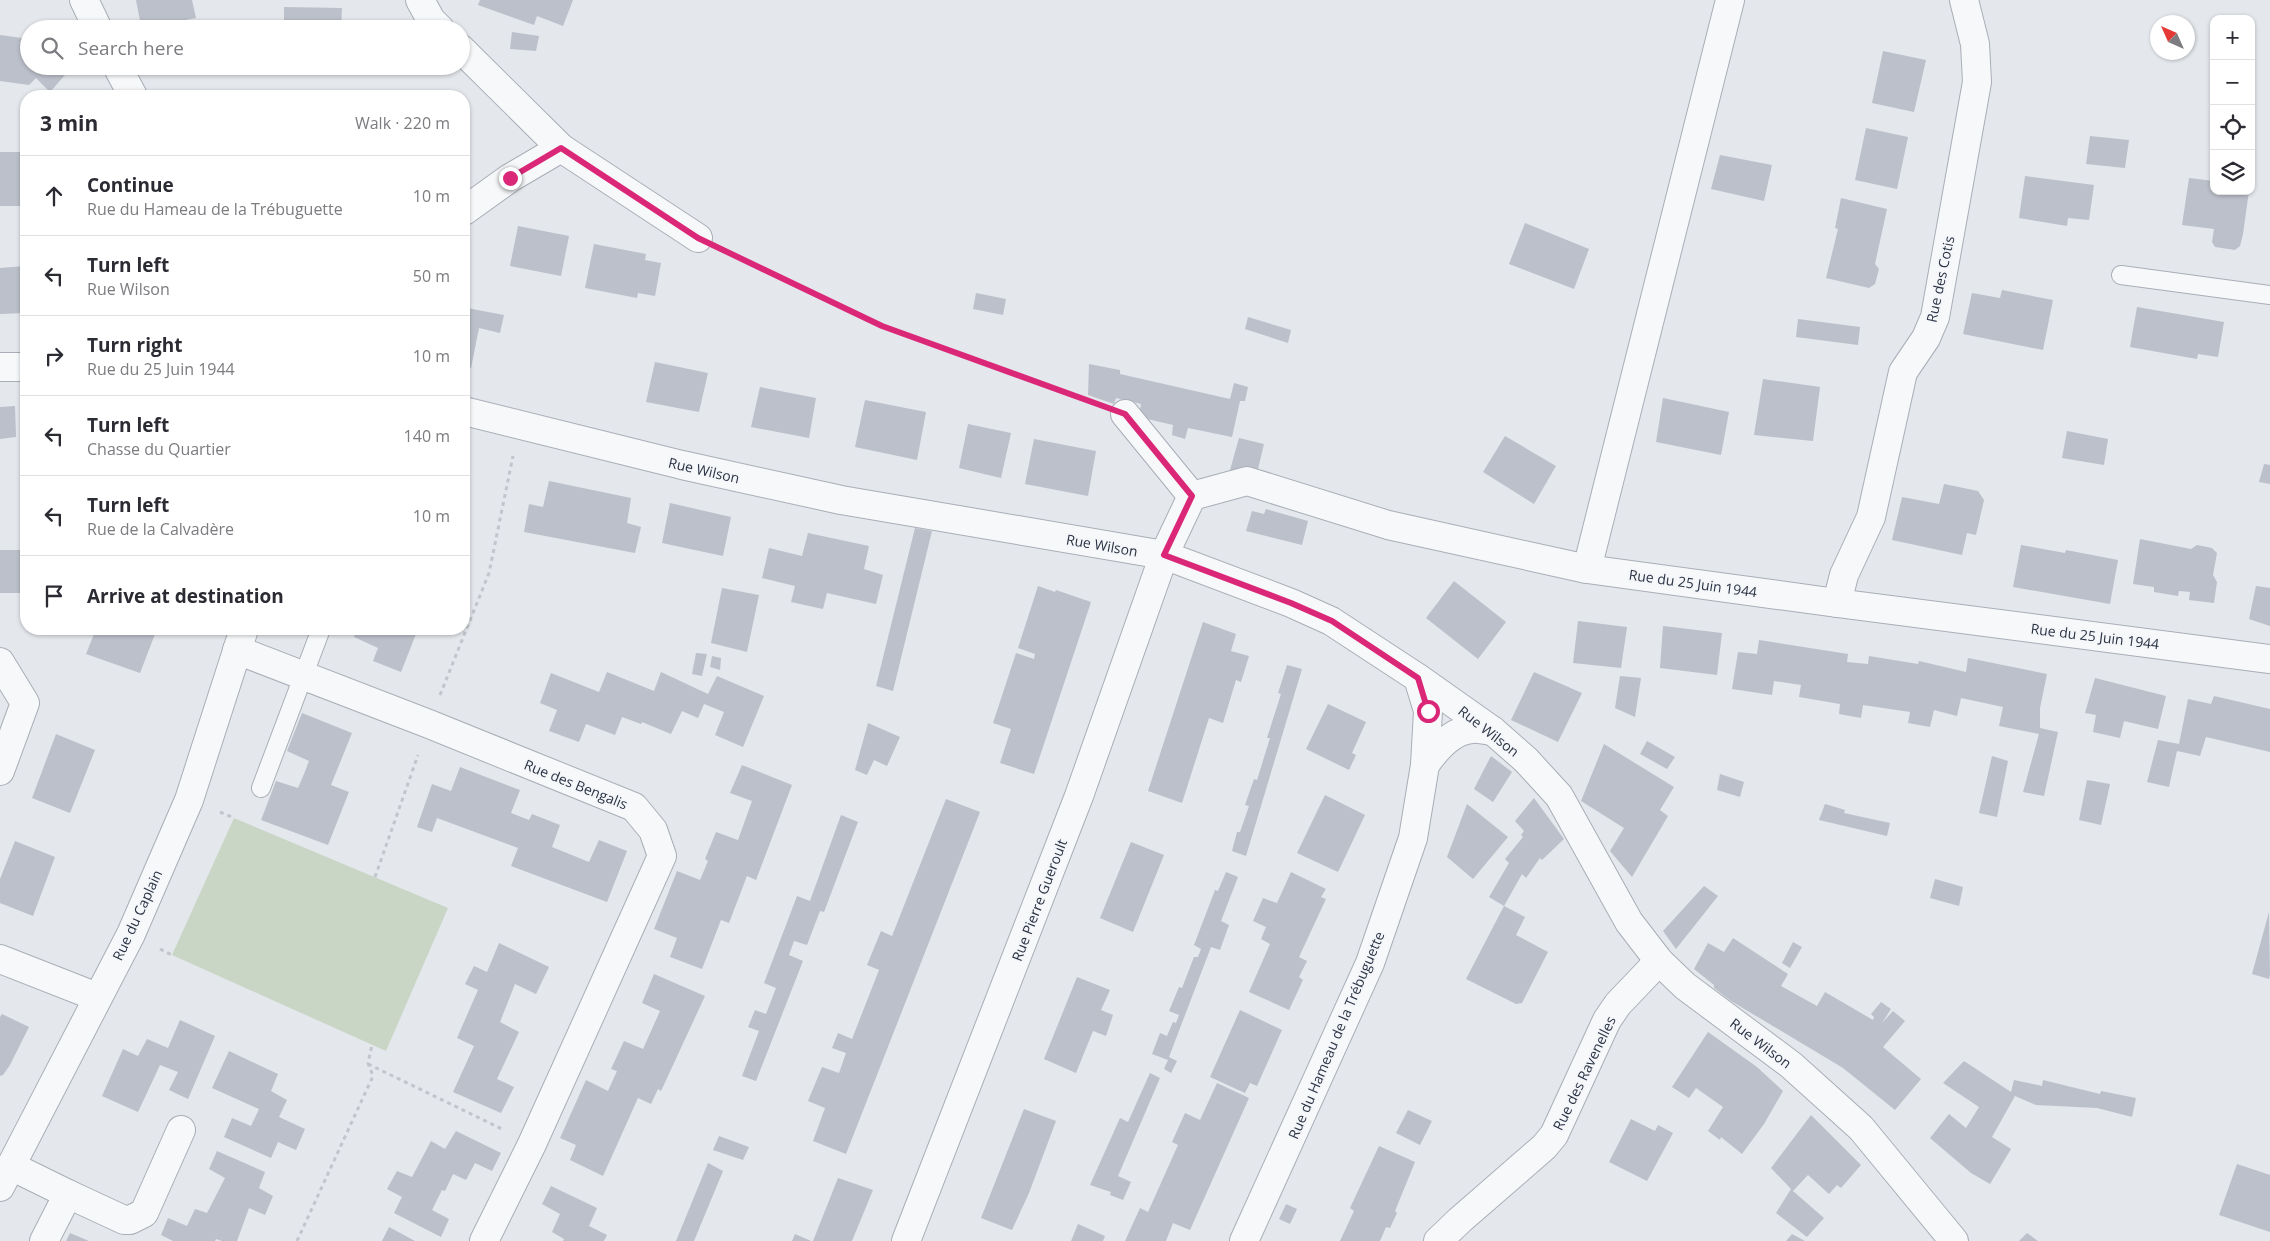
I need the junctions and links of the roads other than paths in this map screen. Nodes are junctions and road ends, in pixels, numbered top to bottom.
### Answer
1 (84, 0) edge
2 (420, 0) edge
3 (1730, 0) edge
4 (1964, 0) edge
5 (94, 20) edge
6 (431, 20) edge
7 (470, 58) edge
8 (122, 75) edge
9 (130, 90) edge
10 (561, 148) junction
11 (470, 208) edge
12 (698, 238) road end
13 (2121, 274) dead end
14 (2270, 295) edge
15 (0, 367) edge
16 (20, 367) edge
17 (470, 412) edge
18 (1125, 414) road end
19 (1192, 496) junction
20 (1164, 555) junction
21 (1587, 569) junction
22 (1838, 604) junction
23 (319, 635) edge
24 (240, 640) edge
25 (2270, 659) edge
26 (0, 662) edge
27 (302, 677) junction
28 (1418, 678) junction
29 (1493, 731) junction
30 (1425, 764) junction
31 (0, 771) edge
32 (261, 788) dead end
33 (0, 959) edge
34 (1659, 961) junction
35 (97, 997) junction
36 (181, 1130) dead end
37 (6, 1177) edge
38 (68, 1194) junction
39 (44, 1241) edge
40 (484, 1241) edge
41 (906, 1241) edge
42 (1244, 1241) edge
43 (1438, 1241) edge
44 (1954, 1241) edge

1 - 5 street
2 - 6 street
3 - 21 street
4 - 22 street, Rue des Cotis
7 - 10 street
8 - 9 street
10 - 11 street
10 - 12 street
13 - 14 lane
15 - 16 street
17 - 20 street, Rue Wilson
18 - 19 street
19 - 20 street
19 - 21 street, Rue du 25 Juin 1944
20 - 28 street, Rue Wilson
20 - 41 street, Rue Pierre Gueroult
21 - 22 street, Rue du 25 Juin 1944
22 - 25 street, Rue du 25 Juin 1944
23 - 27 lane
24 - 27 street, Rue des Bengalis
24 - 35 street, Rue du Caplain
26 - 31 street
27 - 32 lane
27 - 40 street, Rue des Bengalis
28 - 29 street, Rue Wilson
28 - 30 street, Rue du Hameau de la Trébuguette
29 - 30 street
29 - 34 street, Rue Wilson
30 - 42 street, Rue du Hameau de la Trébuguette
33 - 35 street
34 - 43 street, Rue des Ravenelles
34 - 44 street, Rue Wilson
35 - 37 street, Rue du Caplain
36 - 38 street
37 - 38 street
38 - 39 street

